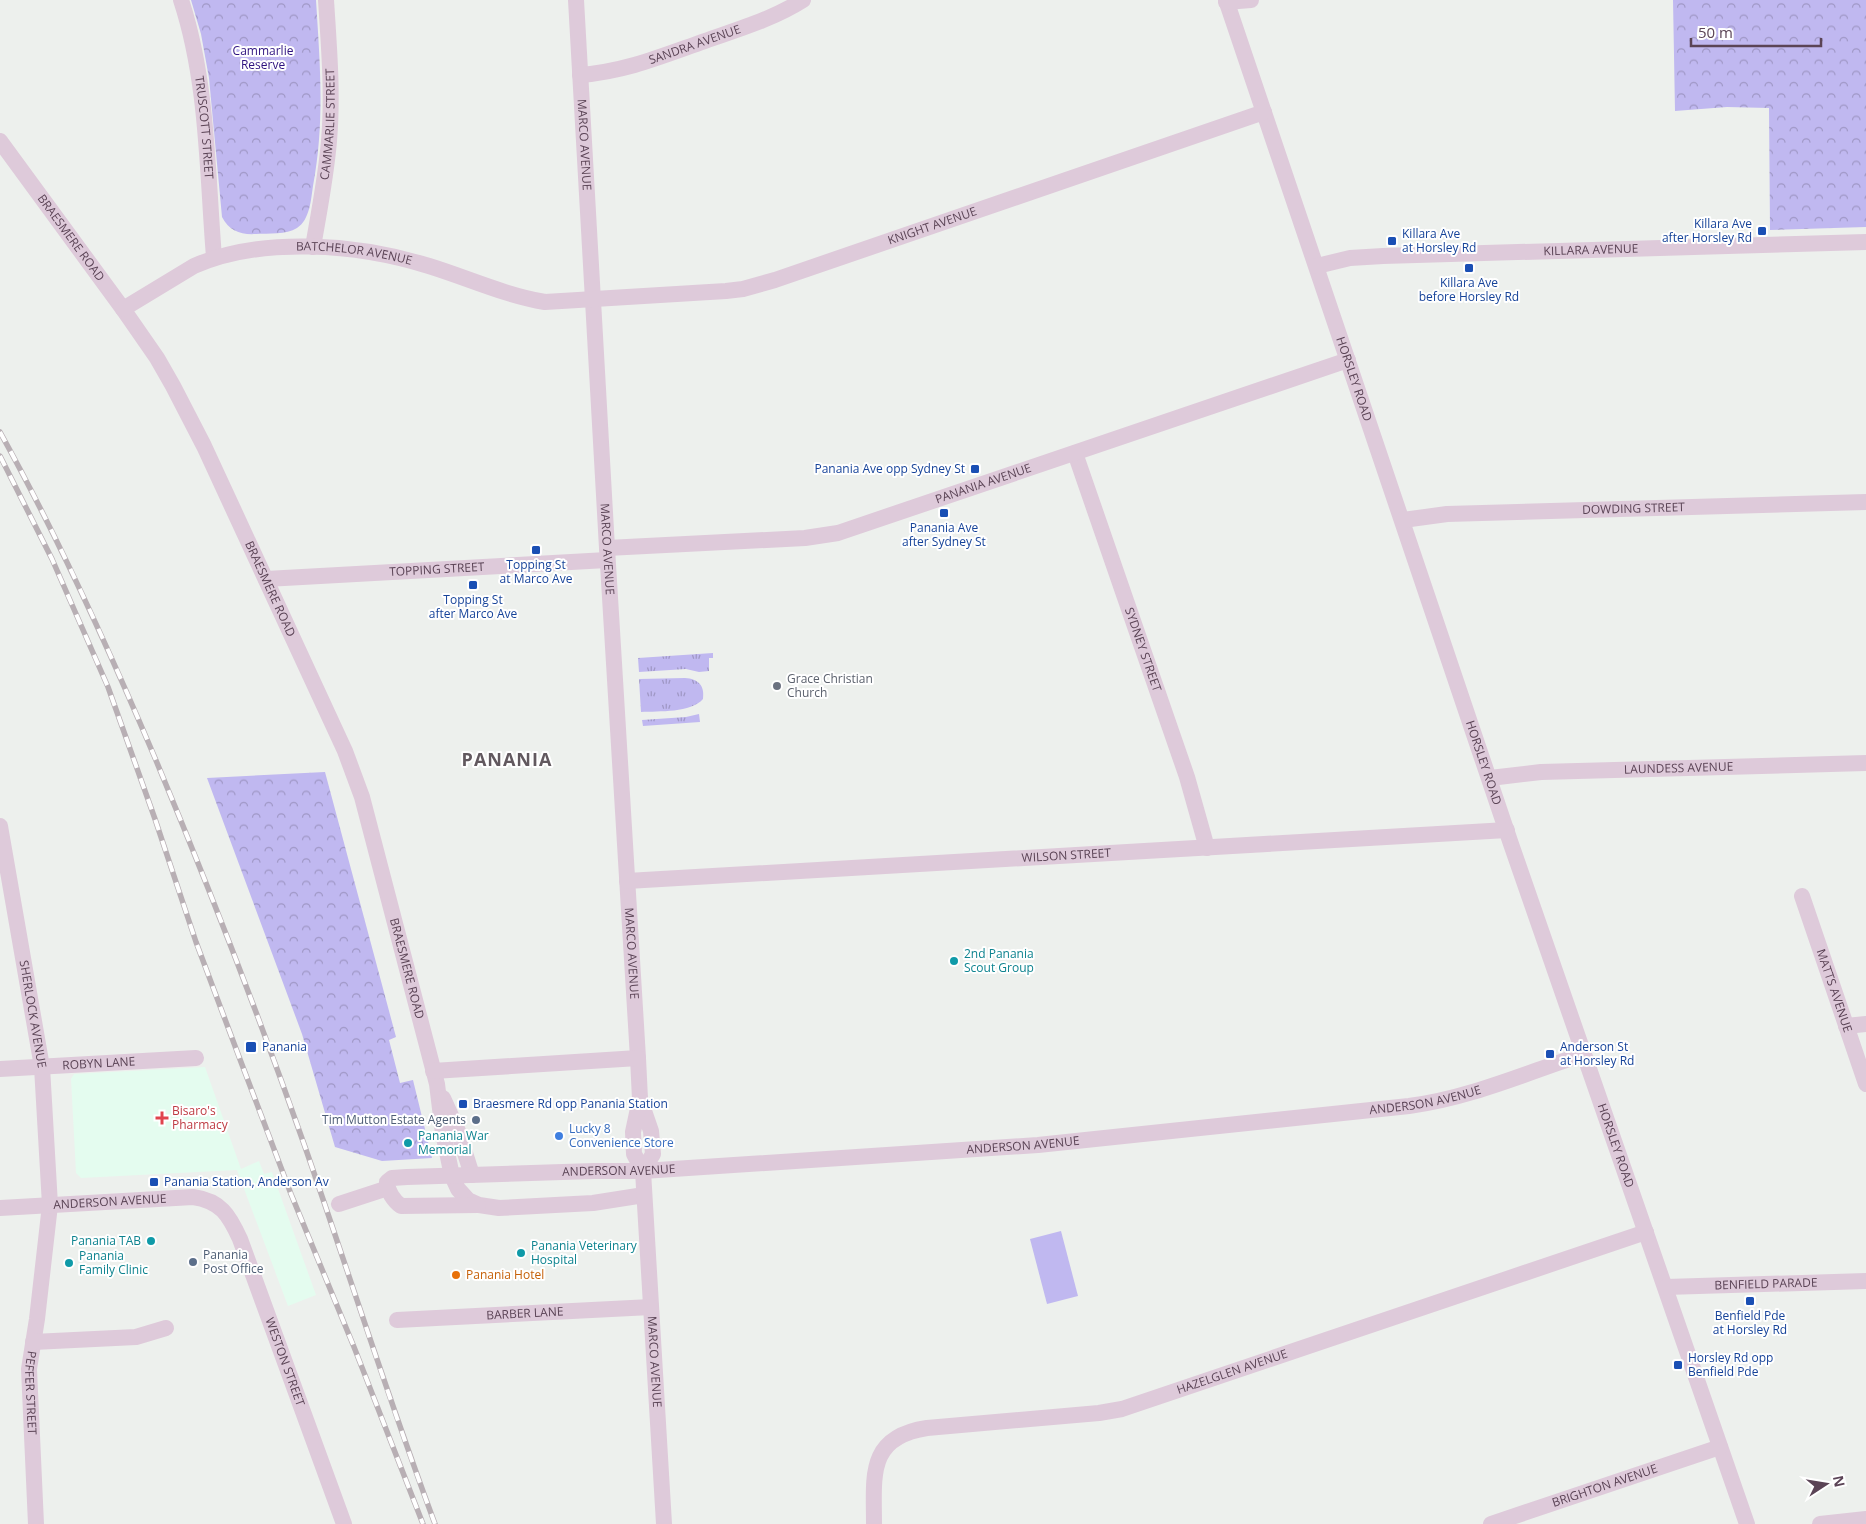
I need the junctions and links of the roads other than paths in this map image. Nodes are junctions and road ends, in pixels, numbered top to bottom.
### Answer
1 (180, 0) edge
2 (326, 0) edge
3 (576, 0) edge
4 (803, 0) edge
5 (1251, 0) edge
6 (1226, 1) edge
7 (580, 75) junction
8 (1264, 112) junction
9 (0, 141) edge
10 (1866, 242) edge
11 (313, 247) junction
12 (214, 258) junction
13 (1317, 266) junction
14 (593, 299) junction
15 (123, 309) junction
16 (1348, 360) junction
17 (1075, 453) junction
18 (1866, 502) edge
19 (1403, 520) junction
20 (607, 554) junction
21 (266, 579) junction
22 (1866, 763) edge
23 (1490, 778) junction
24 (0, 826) edge
25 (1507, 830) junction
26 (1207, 848) junction
27 (626, 881) junction
28 (1802, 896) dead end
29 (1866, 1024) edge
30 (1846, 1026) junction
31 (1584, 1054) junction
32 (196, 1058) dead end
33 (638, 1058) junction
34 (42, 1067) junction
35 (0, 1070) edge
36 (435, 1077) junction
37 (1866, 1084) edge
38 (617, 1170) junction
39 (643, 1171) junction
40 (448, 1176) junction
41 (472, 1176) junction
42 (388, 1188) junction
43 (644, 1195) junction
44 (619, 1199) junction
45 (339, 1204) dead end
46 (50, 1205) junction
47 (479, 1205) junction
48 (218, 1206) joint
49 (0, 1208) edge
50 (1646, 1232) junction
51 (1866, 1282) edge
52 (1666, 1288) junction
53 (651, 1307) junction
54 (397, 1320) dead end
55 (166, 1328) dead end
56 (33, 1342) junction
57 (1720, 1447) junction
58 (1866, 1519) edge
59 (36, 1524) edge
60 (344, 1524) edge
61 (664, 1524) edge
62 (874, 1524) edge
63 (1491, 1524) edge
64 (1747, 1524) edge
65 (1820, 1524) edge

1 - 12 street, TRUSCOTT STREET
2 - 11 street, CAMMARLIE STREET
3 - 7 street, MARCO AVENUE
4 - 7 street, SANDRA AVENUE
5 - 6 street
6 - 8 street, HORSLEY ROAD
7 - 14 street, MARCO AVENUE
8 - 13 street, HORSLEY ROAD
8 - 14 street, KNIGHT AVENUE
9 - 15 street, BRAESMERE ROAD
10 - 13 street, KILLARA AVENUE
11 - 12 street, BATCHELOR AVENUE
11 - 14 street, BATCHELOR AVENUE
12 - 15 street, BATCHELOR AVENUE
13 - 16 street, HORSLEY ROAD
14 - 20 street, MARCO AVENUE
15 - 21 street, BRAESMERE ROAD
16 - 17 street, PANANIA AVENUE
16 - 19 street, HORSLEY ROAD
17 - 20 street, PANANIA AVENUE
17 - 26 street, SYDNEY STREET
18 - 19 street, DOWDING STREET
19 - 23 street, HORSLEY ROAD
20 - 21 street, TOPPING STREET
20 - 27 street, MARCO AVENUE
21 - 36 street, BRAESMERE ROAD
22 - 23 street, LAUNDESS AVENUE
23 - 25 street, HORSLEY ROAD
24 - 34 street, SHERLOCK AVENUE
25 - 26 street, WILSON STREET
25 - 31 street, HORSLEY ROAD
26 - 27 street, WILSON STREET
27 - 33 street, MARCO AVENUE
28 - 30 street, MATTS AVENUE
29 - 30 street
30 - 37 street, MATTS AVENUE
31 - 39 street, ANDERSON AVENUE
31 - 50 street, HORSLEY ROAD
32 - 34 street, ROBYN LANE
33 - 36 street
33 - 39 street, MARCO AVENUE
34 - 35 street, ROBYN LANE
34 - 46 street, SHERLOCK AVENUE
36 - 40 street, BRAESMERE ROAD
36 - 41 street, BRAESMERE ROAD
38 - 39 street, ANDERSON AVENUE
38 - 41 street, ANDERSON AVENUE
38 - 44 street
39 - 43 street, MARCO AVENUE
40 - 41 street, ANDERSON AVENUE
40 - 42 street, ANDERSON AVENUE
40 - 47 street
42 - 45 street
42 - 47 street, ANDERSON AVENUE
43 - 44 street, ANDERSON AVENUE
43 - 53 street, MARCO AVENUE
44 - 47 street, ANDERSON AVENUE
46 - 48 street, ANDERSON AVENUE
46 - 49 street, ANDERSON AVENUE
46 - 56 street, PEFFER STREET
48 - 60 street, WESTON STREET
50 - 52 street, HORSLEY ROAD
50 - 62 street, HAZELGLEN AVENUE
51 - 52 street, BENFIELD PARADE
52 - 57 street, HORSLEY ROAD
53 - 54 street, BARBER LANE
53 - 61 street, MARCO AVENUE
55 - 56 street
56 - 59 street, PEFFER STREET
57 - 63 street, BRIGHTON AVENUE
57 - 64 street, HORSLEY ROAD
58 - 65 street

